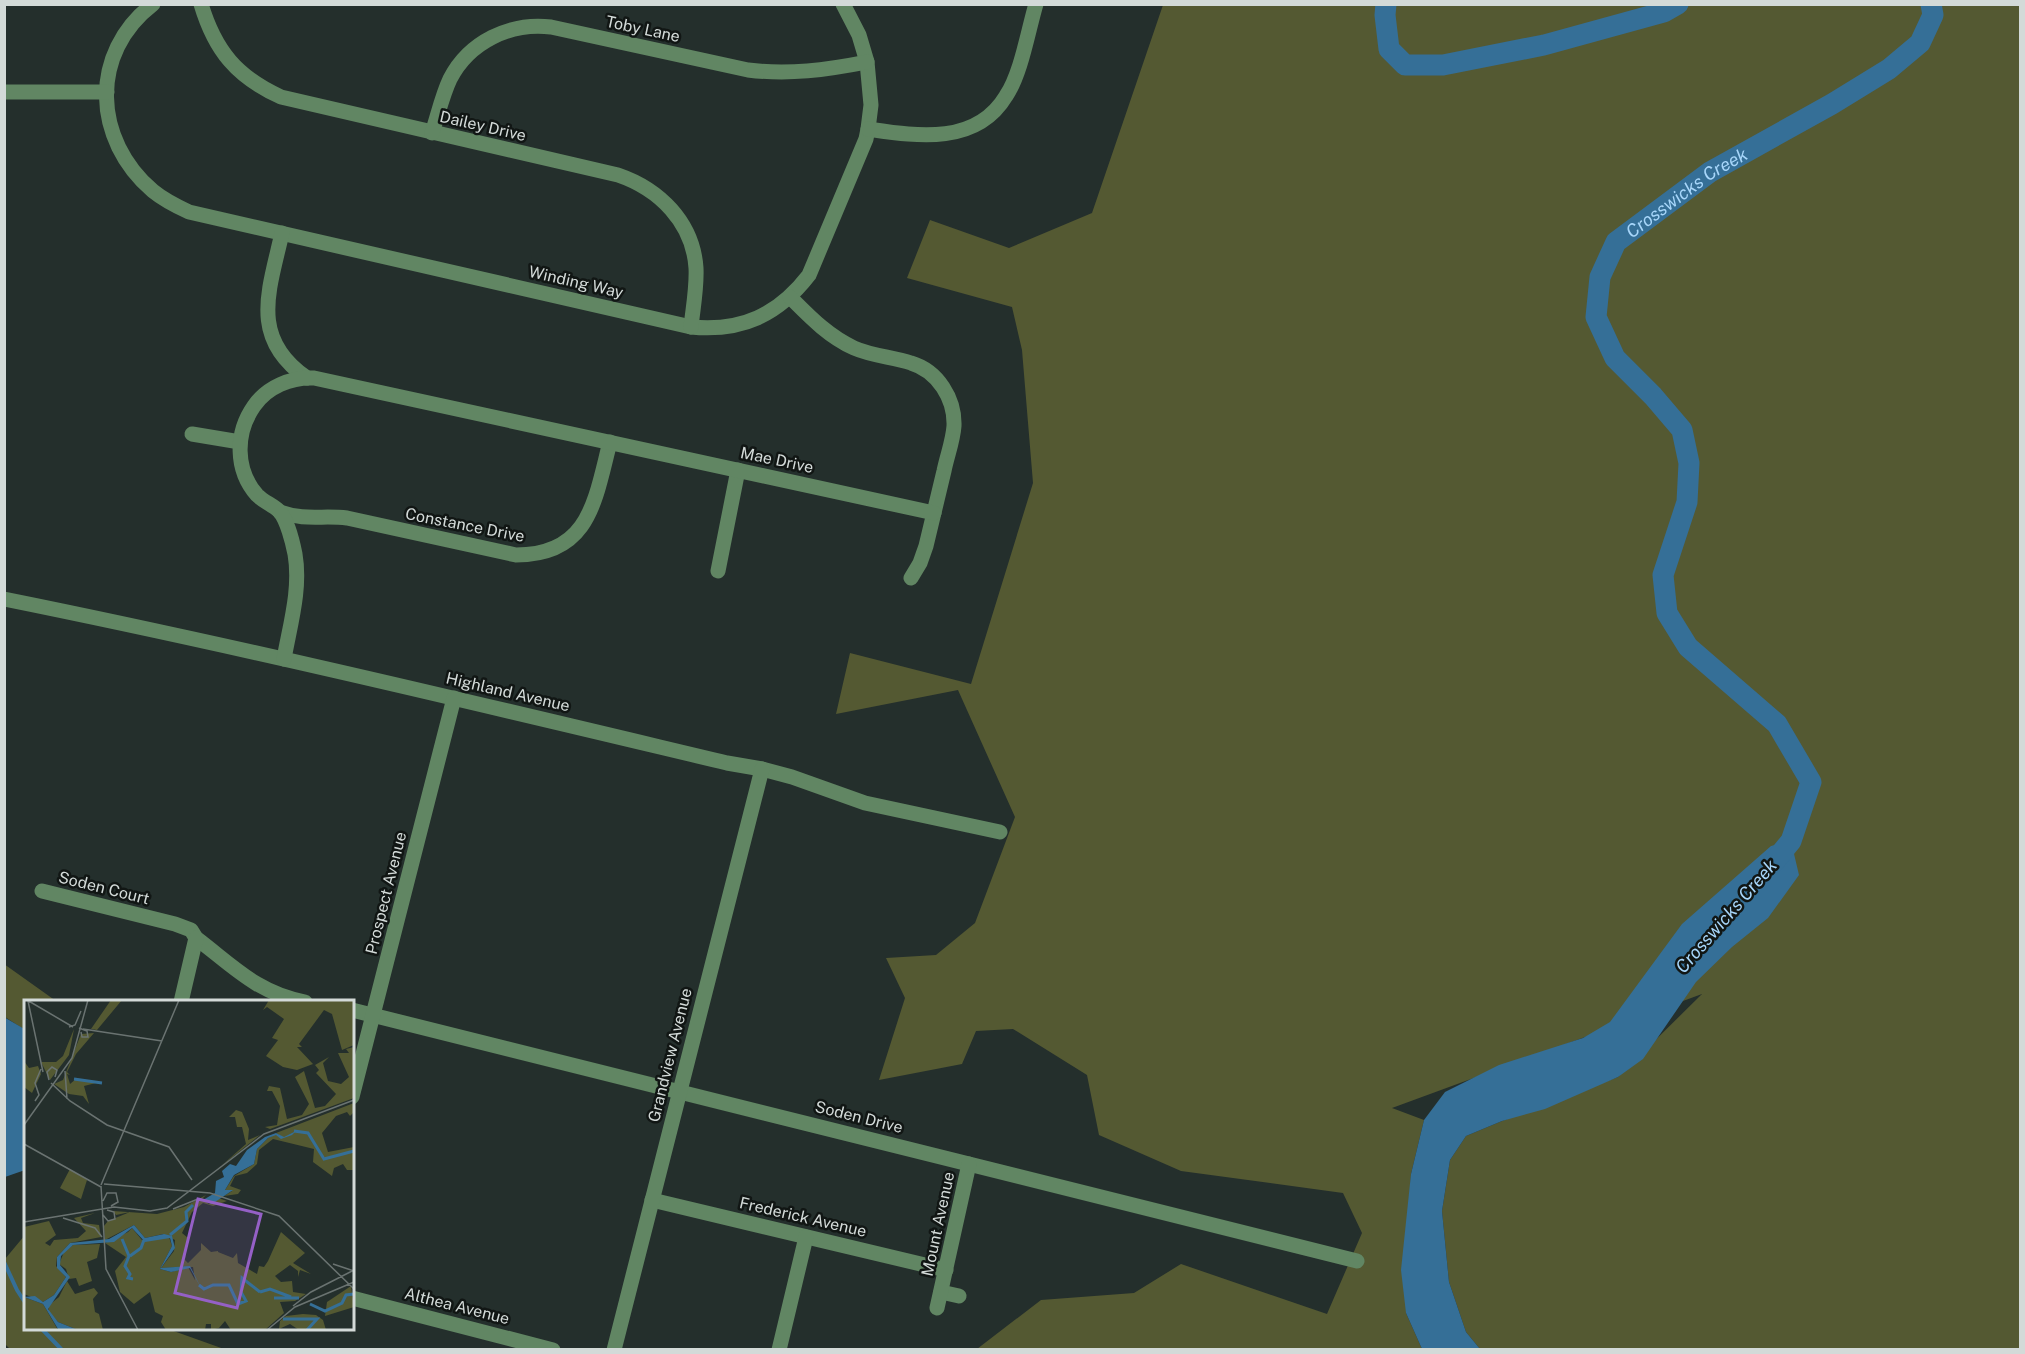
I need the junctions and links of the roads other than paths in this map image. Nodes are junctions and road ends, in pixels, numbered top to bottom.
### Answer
1 (153, 4) edge
2 (201, 4) edge
3 (843, 4) edge
4 (1036, 4) edge
5 (867, 62) junction
6 (4, 92) edge
7 (107, 92) junction
8 (868, 129) junction
9 (432, 133) junction
10 (282, 233) junction
11 (790, 297) junction
12 (691, 327) junction
13 (307, 378) junction
14 (192, 434) dead end
15 (240, 442) junction
16 (610, 442) junction
17 (738, 470) junction
18 (280, 512) junction
19 (934, 513) junction
20 (718, 571) dead end
21 (911, 578) dead end
22 (4, 599) edge
23 (284, 659) junction
24 (454, 698) junction
25 (762, 769) junction
26 (1000, 832) dead end
27 (42, 891) dead end
28 (196, 938) junction
29 (181, 1000) edge
30 (297, 1000) edge
31 (354, 1010) edge
32 (373, 1014) junction
33 (354, 1089) edge
34 (680, 1091) junction
35 (969, 1164) junction
36 (652, 1200) junction
37 (806, 1236) junction
38 (1357, 1261) dead end
39 (946, 1270) junction
40 (941, 1292) junction
41 (959, 1296) dead end
42 (354, 1299) edge
43 (938, 1308) dead end
44 (553, 1350) edge
45 (614, 1350) edge
46 (779, 1350) edge

1 - 7 street, Winding Way
2 - 9 street, Dailey Drive
3 - 5 street, Winding Way
4 - 8 street
5 - 8 street, Winding Way
5 - 9 street, Toby Lane
6 - 7 street
7 - 10 street, Winding Way
8 - 11 street, Winding Way
9 - 12 street, Dailey Drive
10 - 12 street, Winding Way
10 - 13 street
11 - 12 street, Winding Way
11 - 19 street
13 - 15 street
13 - 16 street, Mae Drive
14 - 15 street
15 - 18 street
16 - 17 street, Mae Drive
16 - 18 street, Constance Drive
17 - 19 street, Mae Drive
17 - 20 street
18 - 23 street
19 - 21 street
22 - 23 street, Highland Avenue
23 - 24 street, Highland Avenue
24 - 25 street, Highland Avenue
24 - 32 street, Prospect Avenue
25 - 26 street, Highland Avenue
25 - 34 street, Grandview Avenue
27 - 28 street, Soden Court
28 - 29 street
28 - 30 street
31 - 32 street, Soden Drive
32 - 33 street, Prospect Avenue
32 - 34 street, Soden Drive
34 - 35 street, Soden Drive
34 - 36 street, Grandview Avenue
35 - 38 street, Soden Drive
35 - 39 street, Mount Avenue
36 - 37 street, Frederick Avenue
36 - 45 street, Grandview Avenue
37 - 39 street, Frederick Avenue
37 - 46 street
39 - 40 street, Mount Avenue
40 - 41 street
40 - 43 street, Mount Avenue
42 - 44 street, Althea Avenue

